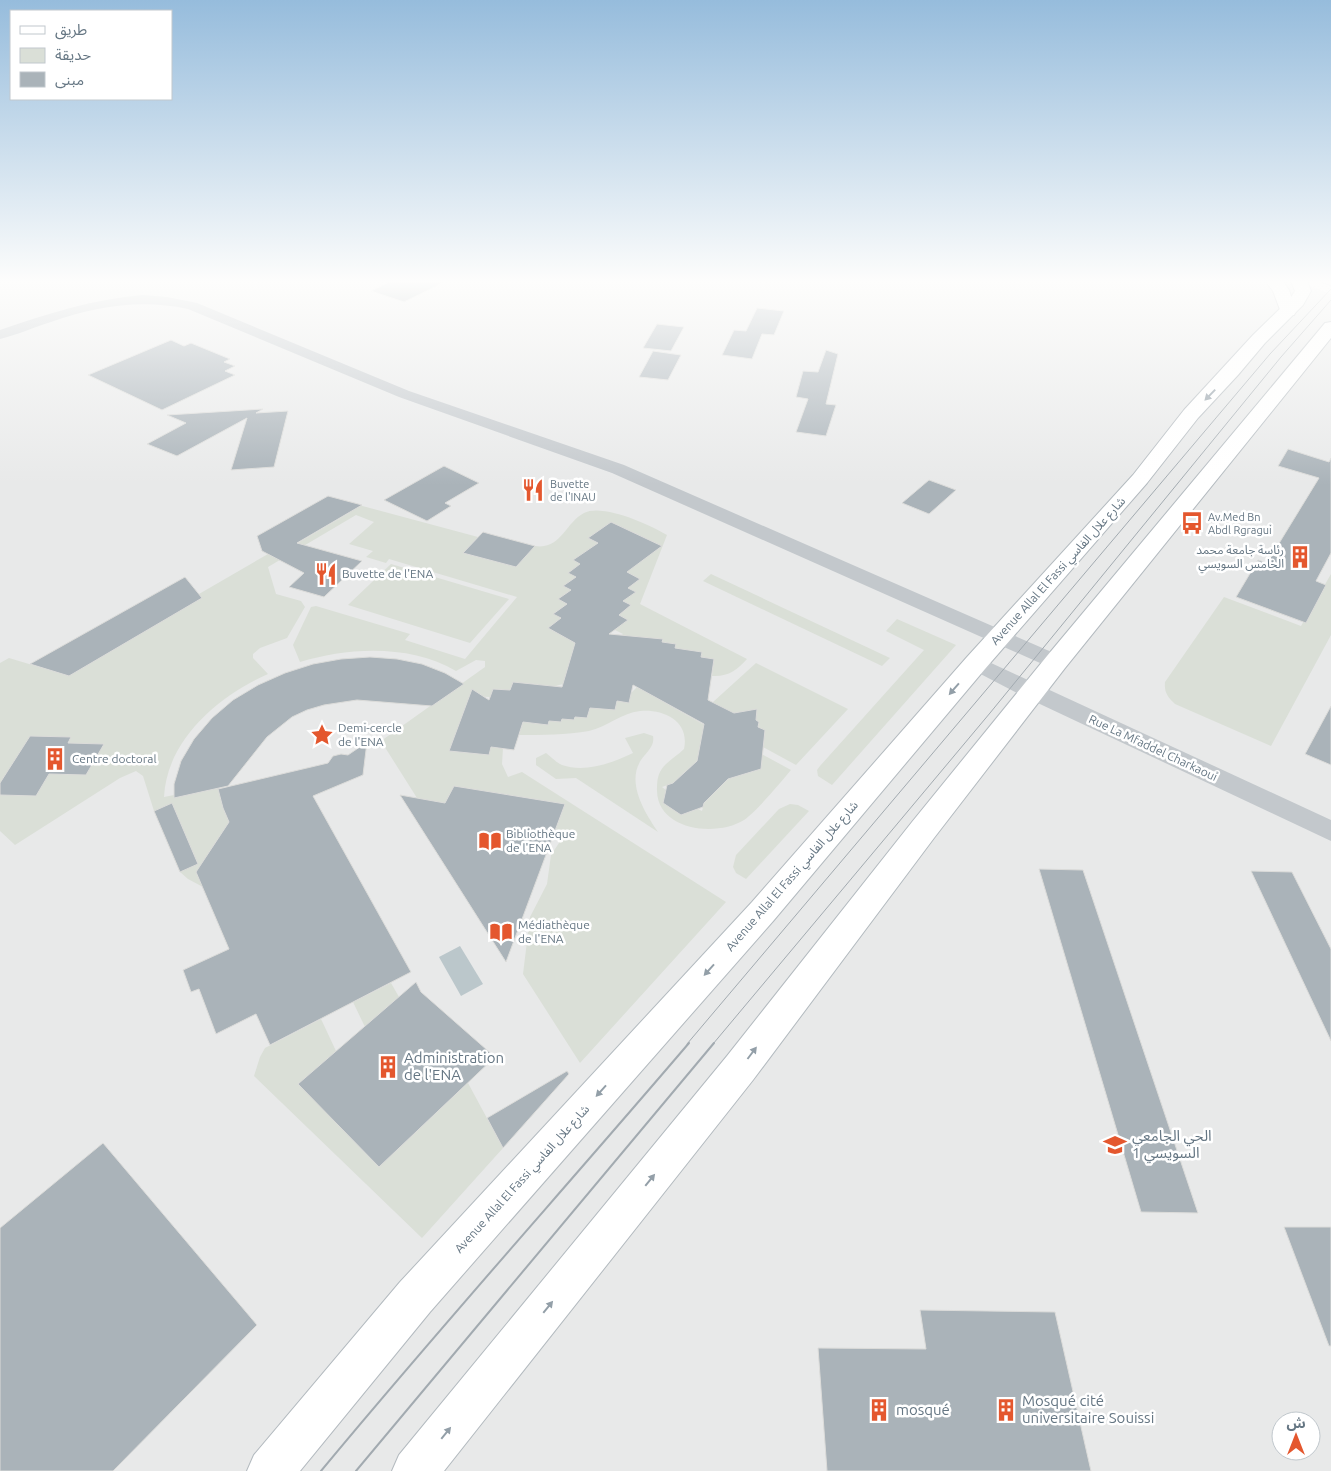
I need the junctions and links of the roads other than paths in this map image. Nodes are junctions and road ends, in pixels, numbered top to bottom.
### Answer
1 (292, 348) edge
2 (1252, 348) edge
3 (1314, 348) edge
4 (1000, 637) junction
5 (1056, 662) junction
6 (976, 663) junction
7 (1033, 692) junction
8 (1331, 831) edge
9 (270, 1471) edge
10 (415, 1471) edge

1 - 4 street
2 -> 4 street, Avenue Allal El Fassi شارع علال الفاسي
3 - 5 street
4 - 5 street
4 - 6 street, Avenue Allal El Fassi شارع علال الفاسي
5 - 7 street
6 - 7 street, Rue La Mfaddel Charkaoui
6 -> 9 street, Avenue Allal El Fassi شارع علال الفاسي
7 - 8 street, Rue La Mfaddel Charkaoui
10 -> 7 street

